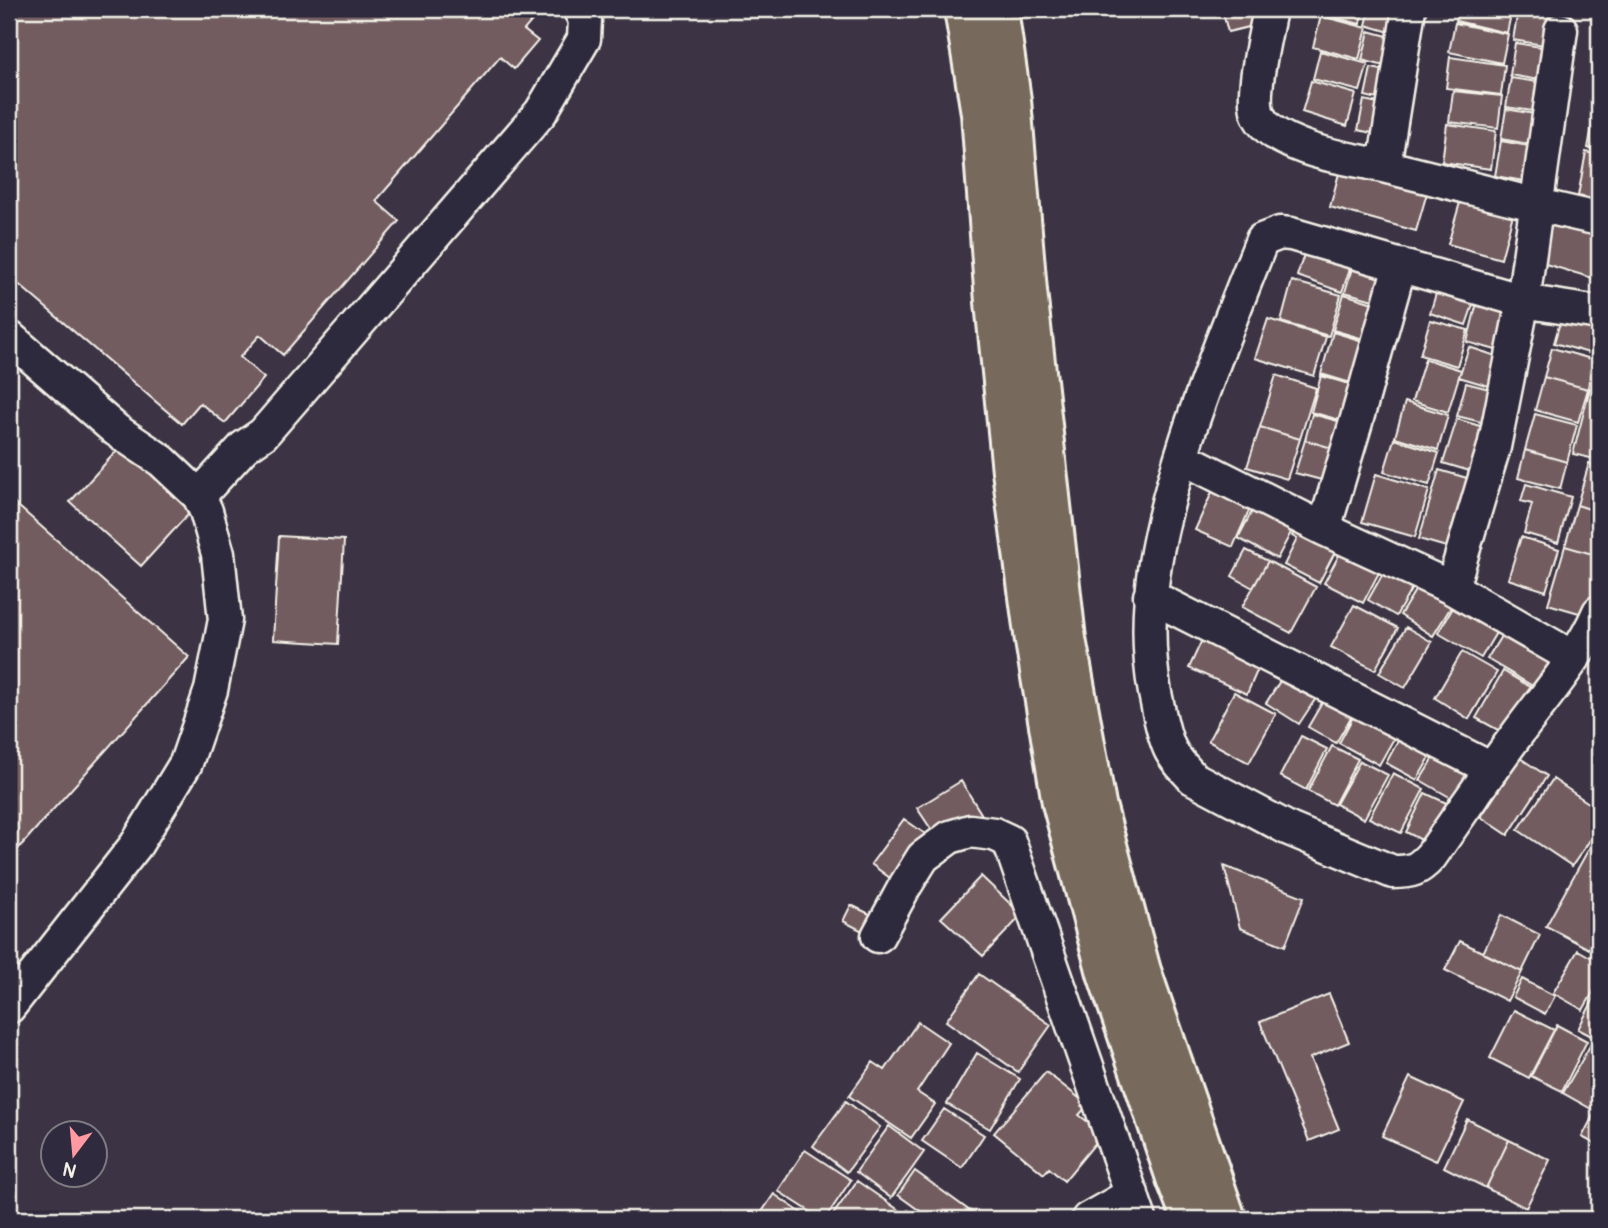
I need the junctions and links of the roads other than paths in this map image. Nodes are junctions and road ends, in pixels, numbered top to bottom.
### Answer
1 (579, 9) edge
2 (964, 9) edge
3 (998, 9) edge
4 (1270, 9) edge
5 (1409, 9) edge
6 (1561, 30) dead end
7 (1384, 166) junction
8 (1536, 206) junction
9 (1599, 219) edge
10 (1400, 265) junction
11 (1523, 301) junction
12 (1599, 313) edge
13 (9, 337) edge
14 (1181, 457) junction
15 (199, 496) junction
16 (1324, 529) junction
17 (1452, 588) junction
18 (1150, 596) junction
19 (1599, 612) edge
20 (1574, 658) junction
21 (1492, 769) junction
22 (878, 936) dead end
23 (9, 1007) edge
24 (1136, 1206) edge
25 (1088, 1219) edge
26 (1192, 1219) edge
27 (1226, 1219) edge

1 - 15 street
2 - 26 highway
3 - 27 highway
4 - 7 street
5 - 7 street
6 - 8 street
7 - 8 street
8 - 9 street
8 - 11 street
10 - 11 street
10 - 14 street
10 - 16 street
11 - 12 street
11 - 17 street
13 - 15 street
14 - 16 street
14 - 18 street
15 - 23 street
16 - 17 street
17 - 20 street
18 - 21 street
18 - 21 street
19 - 20 street
20 - 21 street
22 - 24 street
24 - 25 street

